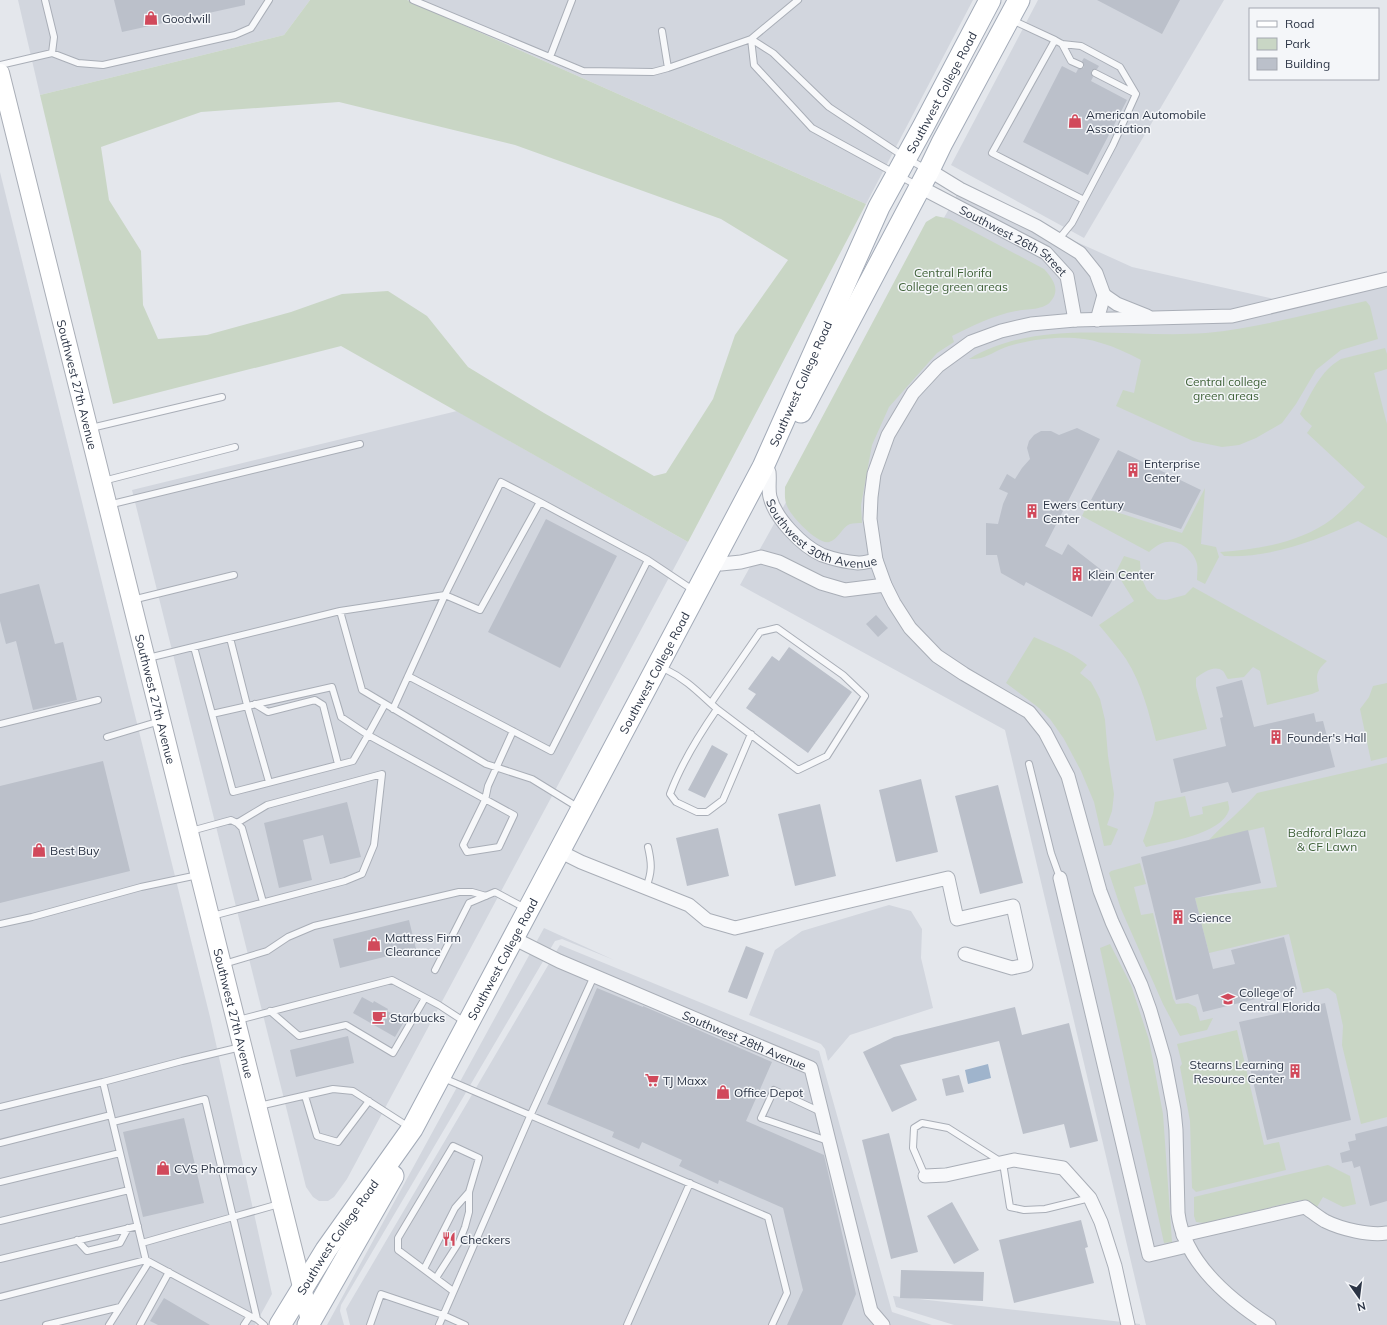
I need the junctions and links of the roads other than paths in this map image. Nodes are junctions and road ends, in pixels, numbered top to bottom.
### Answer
1 (44, 0) edge
2 (269, 0) edge
3 (413, 0) edge
4 (572, 0) edge
5 (798, 0) edge
6 (990, 0) edge
7 (1019, 0) edge
8 (1009, 19) junction
9 (662, 31) dead end
10 (751, 39) junction
11 (1055, 40) junction
12 (1062, 44) junction
13 (52, 53) junction
14 (550, 57) junction
15 (0, 65) edge
16 (1080, 65) dead end
17 (668, 68) junction
18 (0, 73) edge
19 (1095, 73) dead end
20 (1136, 94) junction
21 (902, 166) junction
22 (925, 179) junction
23 (1084, 200) junction
24 (1058, 240) junction
25 (1046, 253) junction
26 (1387, 279) edge
27 (1104, 295) junction
28 (1152, 318) junction
29 (1075, 320) junction
30 (1097, 320) junction
31 (222, 397) dead end
32 (89, 428) junction
33 (360, 444) dead end
34 (235, 447) dead end
35 (770, 472) junction
36 (102, 481) junction
37 (540, 502) junction
38 (108, 505) junction
39 (648, 560) junction
40 (876, 560) junction
41 (721, 564) junction
42 (234, 575) dead end
43 (885, 585) junction
44 (696, 592) junction
45 (446, 595) junction
46 (132, 601) junction
47 (340, 611) junction
48 (230, 638) junction
49 (194, 647) junction
50 (146, 659) junction
51 (665, 669) junction
52 (408, 676) junction
53 (98, 700) dead end
54 (255, 704) junction
55 (385, 704) junction
56 (711, 704) junction
57 (247, 705) junction
58 (393, 708) junction
59 (717, 709) junction
60 (212, 714) junction
61 (162, 721) junction
62 (0, 724) edge
63 (513, 731) junction
64 (751, 734) junction
65 (368, 735) junction
66 (107, 737) dead end
67 (338, 764) junction
68 (1029, 764) dead end
69 (497, 767) junction
70 (269, 782) junction
71 (486, 800) junction
72 (582, 809) junction
73 (237, 823) junction
74 (189, 831) junction
75 (648, 848) dead end
76 (567, 855) junction
77 (200, 875) junction
78 (1060, 878) joint
79 (646, 888) junction
80 (486, 896) junction
81 (262, 902) junction
82 (528, 910) junction
83 (210, 917) junction
84 (0, 924) edge
85 (521, 942) junction
86 (965, 954) dead end
87 (222, 965) junction
88 (435, 970) dead end
89 (594, 976) junction
90 (425, 998) junction
91 (270, 1011) junction
92 (236, 1021) junction
93 (468, 1024) junction
94 (243, 1047) junction
95 (448, 1080) junction
96 (103, 1082) junction
97 (305, 1096) junction
98 (369, 1101) junction
99 (258, 1106) junction
100 (0, 1107) edge
101 (822, 1113) junction
102 (531, 1114) junction
103 (111, 1115) junction
104 (113, 1122) junction
105 (412, 1129) junction
106 (830, 1141) junction
107 (0, 1143) edge
108 (120, 1153) junction
109 (1003, 1163) junction
110 (925, 1176) joint
111 (0, 1182) edge
112 (690, 1183) junction
113 (129, 1190) junction
114 (469, 1192) junction
115 (1090, 1198) junction
116 (282, 1203) junction
117 (233, 1217) junction
118 (0, 1221) edge
119 (138, 1226) junction
120 (128, 1228) junction
121 (1387, 1233) edge
122 (77, 1240) junction
123 (1185, 1241) junction
124 (142, 1243) junction
125 (0, 1259) edge
126 (146, 1260) junction
127 (424, 1269) junction
128 (169, 1272) junction
129 (436, 1278) junction
130 (302, 1289) junction
131 (454, 1291) junction
132 (0, 1297) edge
133 (120, 1307) junction
134 (443, 1315) junction
135 (250, 1316) junction
136 (257, 1319) junction
137 (1127, 1320) edge
138 (141, 1323) edge
139 (310, 1324) edge
140 (46, 1325) edge
141 (109, 1325) edge
142 (148, 1325) edge
143 (244, 1325) edge
144 (264, 1325) edge
145 (280, 1325) edge
146 (370, 1325) edge
147 (438, 1325) edge
148 (465, 1325) edge
149 (628, 1325) edge
150 (772, 1325) edge
151 (883, 1325) edge
152 (1269, 1325) edge

1 - 13 lane
2 - 13 lane
3 - 14 lane
4 - 14 lane
5 - 10 lane
6 - 21 main road, Southwest College Road
7 - 8 main road, Southwest College Road
8 - 11 lane
8 - 22 main road, Southwest College Road
9 - 17 lane
10 - 17 lane
10 - 21 lane
10 - 21 lane
11 - 12 lane
11 - 23 lane
12 - 16 lane
12 - 20 lane
13 - 15 lane
14 - 17 lane
18 - 32 main road, Southwest 27th Avenue
19 - 20 lane
20 - 23 lane
21 - 22 lane
21 - 22 lane
21 - 44 main road, Southwest College Road
22 - 24 street, Southwest 26th Street
22 - 25 street, Southwest 26th Street
22 - 35 main road, Southwest College Road
23 - 24 lane
24 - 25 street
24 - 27 street, Southwest 26th Street
25 - 29 street, Southwest 26th Street
26 - 28 street
27 - 28 street
27 - 30 street
28 - 30 street
29 - 30 street
29 - 40 street
31 - 32 lane
32 - 36 main road, Southwest 27th Avenue
33 - 38 lane
34 - 36 lane
35 - 40 street, Southwest 30th Avenue
35 - 41 main road, Southwest College Road
36 - 38 main road, Southwest 27th Avenue
37 - 39 lane
37 - 45 lane
37 - 45 lane
38 - 46 main road, Southwest 27th Avenue
39 - 44 lane
39 - 63 lane
40 - 43 street, Southwest 30th Avenue
41 - 43 street, Southwest 30th Avenue
41 - 51 main road, Southwest College Road
42 - 46 lane
43 - 123 street, Southwest 30th Avenue
44 - 72 main road, Southwest College Road
45 - 47 lane
45 - 52 lane
46 - 50 main road, Southwest 27th Avenue
47 - 48 lane
47 - 55 lane
48 - 49 lane
48 - 57 lane
49 - 50 lane
49 - 60 lane
50 - 61 main road, Southwest 27th Avenue
51 - 56 lane
51 - 76 main road, Southwest College Road
52 - 58 lane
52 - 63 lane
53 - 62 lane
54 - 57 lane
54 - 65 lane
54 - 67 lane
55 - 58 lane
55 - 65 lane
56 - 59 lane
56 - 64 lane
57 - 60 lane
57 - 70 lane
58 - 69 lane
59 - 64 lane
59 - 64 lane
60 - 70 lane
61 - 66 lane
61 - 74 main road, Southwest 27th Avenue
63 - 69 lane
65 - 67 lane
65 - 71 lane
67 - 70 lane
68 - 78 lane
69 - 71 lane
69 - 72 lane
71 - 71 lane
72 - 82 main road, Southwest College Road
73 - 74 lane
73 - 81 lane
73 - 81 lane
74 - 77 main road, Southwest 27th Avenue
75 - 79 lane
76 - 79 street
76 - 85 main road, Southwest College Road
77 - 83 main road, Southwest 27th Avenue
77 - 84 lane
78 - 123 street
79 - 86 street
80 - 82 lane
80 - 87 lane
80 - 88 lane
81 - 83 lane
82 - 93 main road, Southwest College Road
83 - 87 main road, Southwest 27th Avenue
85 - 89 street, Southwest 28th Avenue
85 - 95 main road, Southwest College Road
87 - 92 main road, Southwest 27th Avenue
89 - 101 street, Southwest 28th Avenue
89 - 102 lane
90 - 91 lane
90 - 91 lane
90 - 93 lane
91 - 92 lane
92 - 94 main road, Southwest 27th Avenue
93 - 105 main road, Southwest College Road
94 - 96 lane
94 - 99 main road, Southwest 27th Avenue
95 - 102 lane
95 - 139 main road, Southwest College Road
96 - 100 lane
96 - 103 lane
97 - 98 lane
97 - 98 lane
97 - 99 lane
98 - 105 lane
99 - 116 main road, Southwest 27th Avenue
101 - 106 street, Southwest 28th Avenue
101 - 106 lane
102 - 112 lane
102 - 131 lane
103 - 104 lane
103 - 107 lane
104 - 108 lane
104 - 117 lane
105 - 130 main road, Southwest College Road
106 - 151 street, Southwest 28th Avenue
108 - 111 lane
108 - 113 lane
109 - 110 street
109 - 110 lane
109 - 115 street
109 - 115 lane
112 - 149 lane
112 - 150 lane
113 - 118 lane
113 - 119 lane
114 - 127 lane
114 - 127 lane
114 - 129 lane
115 - 137 street
116 - 117 lane
116 - 130 main road, Southwest 27th Avenue
117 - 124 lane
117 - 136 lane
119 - 120 lane
119 - 124 lane
120 - 122 lane
120 - 122 lane
121 - 123 street
122 - 125 lane
123 - 152 street
124 - 126 lane
126 - 128 lane
126 - 132 lane
126 - 133 lane
127 - 129 lane
128 - 135 lane
128 - 138 lane
129 - 131 lane
130 - 139 main road, Southwest 27th Avenue
130 - 145 main road, Southwest College Road
131 - 134 lane
133 - 140 lane
133 - 141 lane
134 - 146 lane
134 - 147 lane
134 - 148 lane
135 - 136 lane
135 - 143 lane
136 - 144 lane
138 - 142 lane

